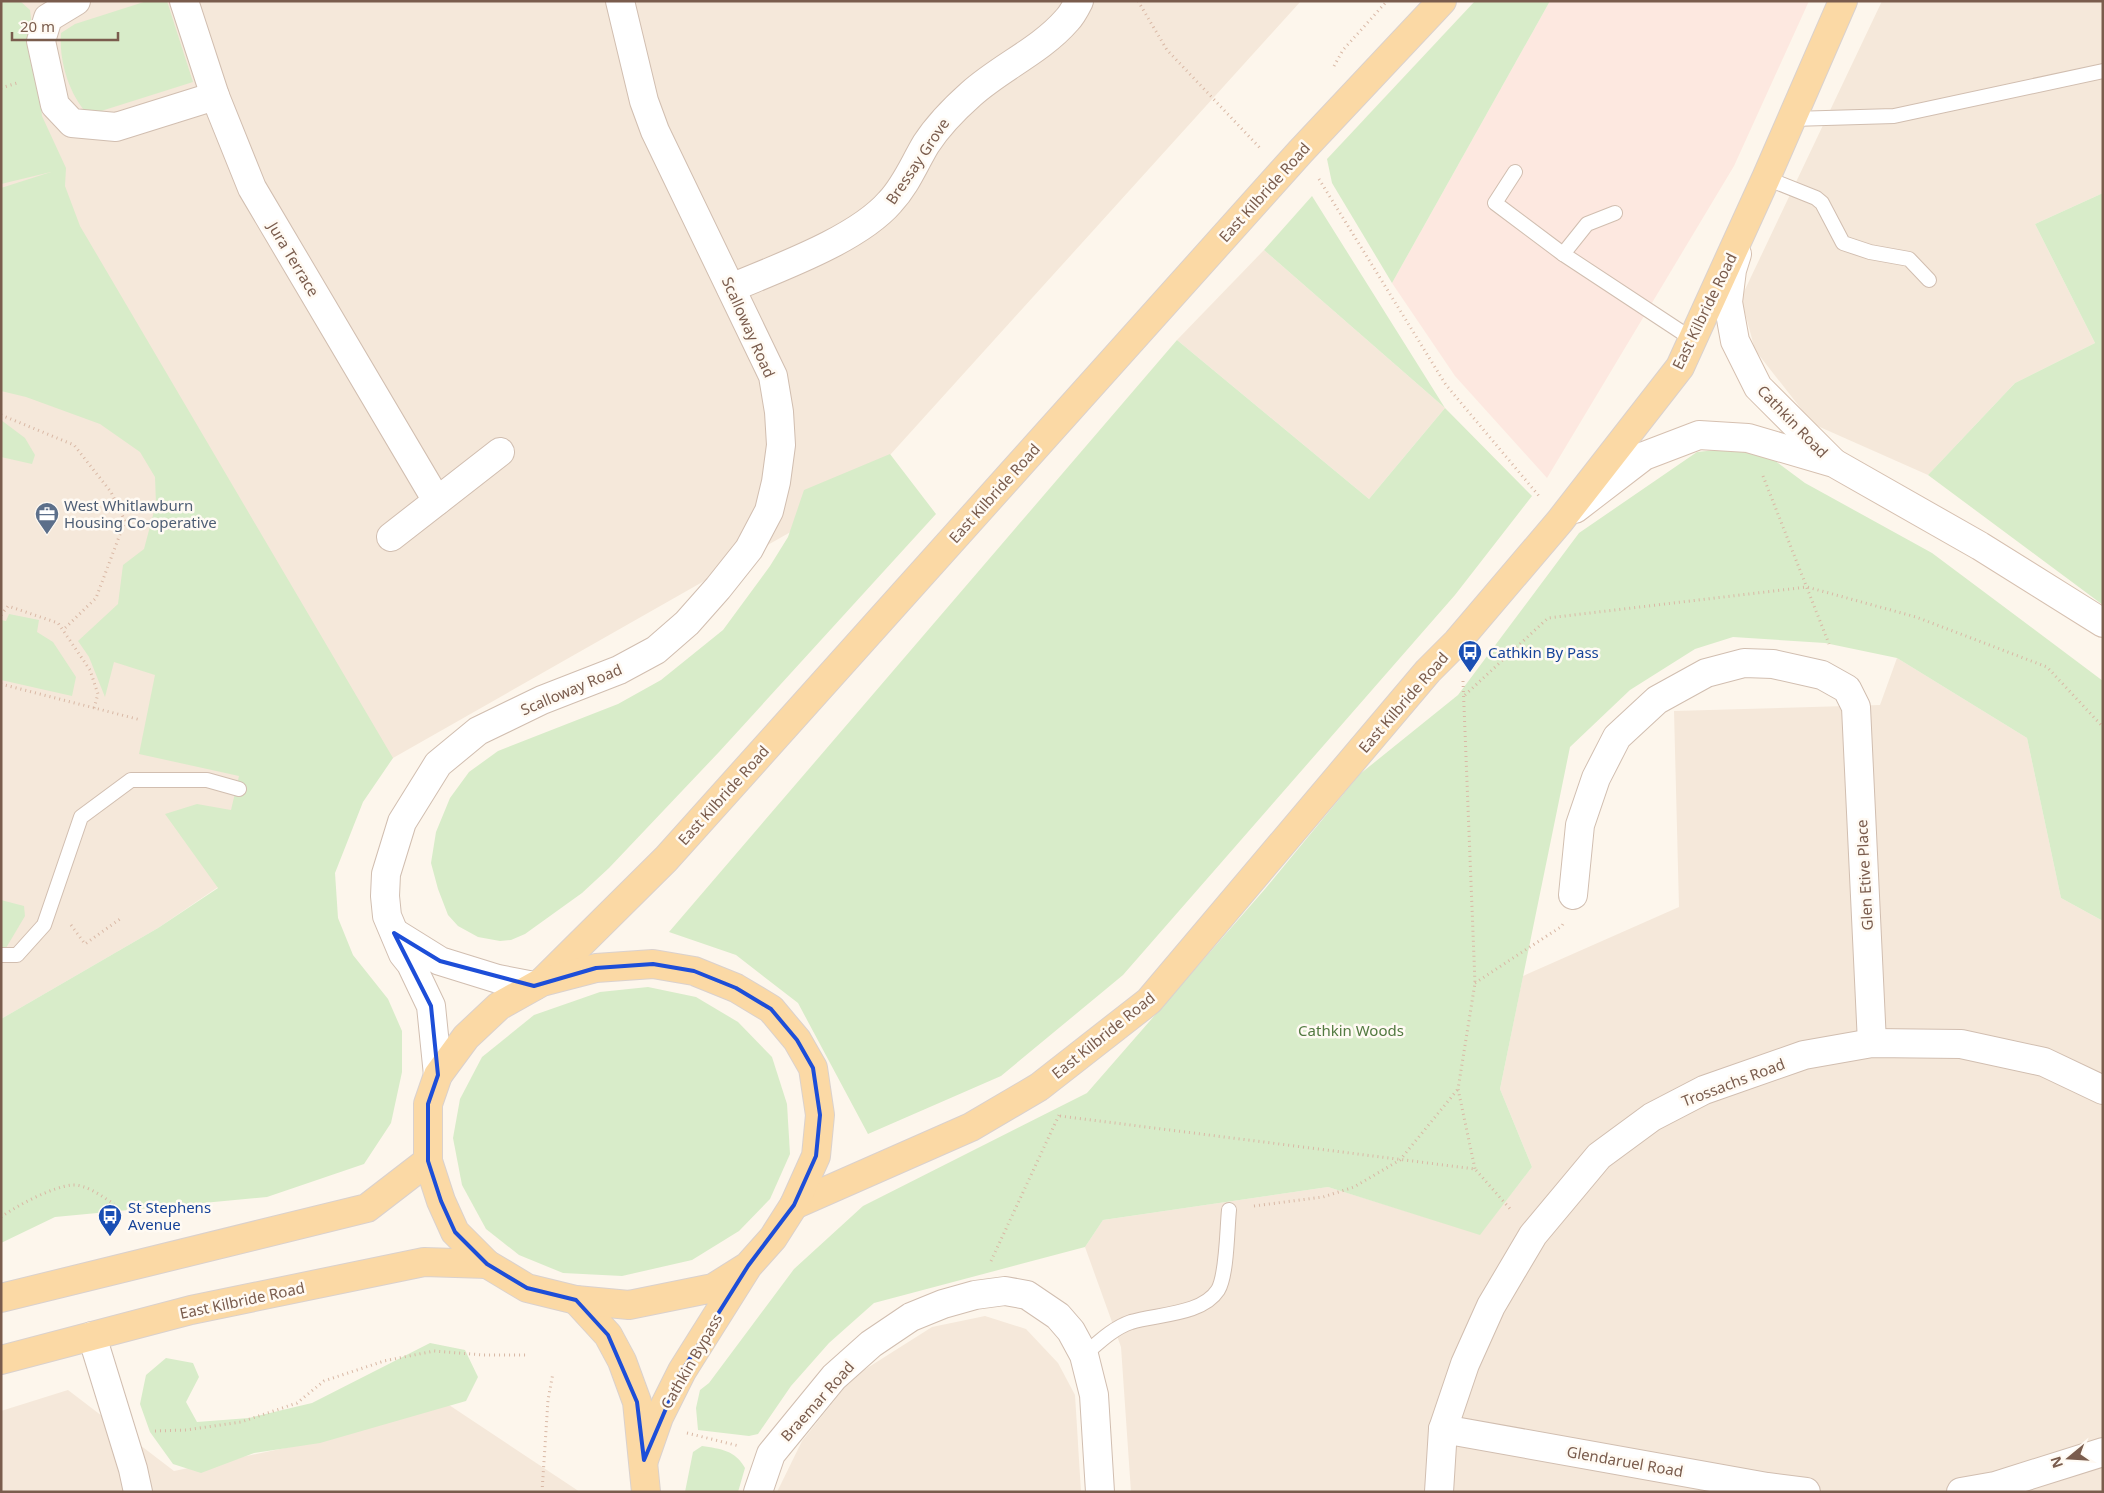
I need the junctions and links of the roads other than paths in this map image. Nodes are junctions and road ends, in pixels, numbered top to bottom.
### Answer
1 (76, 1) edge
2 (184, 1) edge
3 (620, 1) edge
4 (1079, 1) edge
5 (1442, 1) edge
6 (1843, 1) edge
7 (2103, 71) edge
8 (215, 96) junction
9 (1792, 119) junction
10 (1516, 172) dead end
11 (1766, 178) junction
12 (1615, 213) dead end
13 (1563, 254) junction
14 (1929, 280) dead end
15 (731, 288) junction
16 (1692, 339) junction
17 (500, 452) dead end
18 (1834, 463) junction
19 (437, 501) junction
20 (1560, 521) junction
21 (391, 537) dead end
22 (2103, 623) edge
23 (239, 788) dead end
24 (1573, 895) road end
25 (394, 933) junction
26 (1, 954) edge
27 (538, 984) junction
28 (1872, 1043) junction
29 (438, 1075) junction
30 (2103, 1090) edge
31 (428, 1161) junction
32 (794, 1205) junction
33 (1229, 1210) road end
34 (487, 1264) junction
35 (748, 1266) junction
36 (1, 1298) edge
37 (576, 1300) junction
38 (92, 1336) junction
39 (1084, 1355) junction
40 (1, 1360) edge
41 (1443, 1430) junction
42 (2103, 1452) edge
43 (644, 1460) junction
44 (138, 1492) edge
45 (646, 1492) edge
46 (758, 1492) edge
47 (1100, 1492) edge
48 (1439, 1492) edge
49 (1806, 1492) edge
50 (1961, 1492) edge

1 - 8 street
2 - 8 street, Jura Terrace
3 - 15 street, Scalloway Road
4 - 15 street, Bressay Grove
5 - 27 main road, East Kilbride Road
6 - 9 main road, East Kilbride Road
7 - 9 lane
8 - 19 street, Jura Terrace
9 - 11 main road, East Kilbride Road
10 - 13 lane
11 - 14 lane
11 - 16 main road, East Kilbride Road
11 - 18 street, Cathkin Road
12 - 13 lane
13 - 16 lane
15 - 25 street, Scalloway Road
16 - 20 main road, East Kilbride Road
17 - 19 street
18 - 20 street, Cathkin Road
18 - 22 street, Cathkin Road
19 - 21 street
20 - 32 main road, East Kilbride Road
23 - 26 lane
24 - 28 street, Glen Etive Place
25 - 27 street
25 - 29 street, Scalloway Road
27 - 29 main road
27 - 32 main road
28 - 30 street, Trossachs Road
28 - 41 street, Trossachs Road
29 - 31 main road
31 - 34 main road
31 - 36 main road
32 - 35 main road
33 - 39 lane
34 - 37 main road
34 - 38 main road, East Kilbride Road
35 - 37 main road
35 - 43 main road, Cathkin Bypass
37 - 43 main road, Cathkin Bypass
38 - 40 main road, East Kilbride Road
38 - 44 street
39 - 46 street, Braemar Road
39 - 47 street, Braemar Road
41 - 48 street, Trossachs Road
41 - 49 street, Glendaruel Road
42 - 50 street
43 - 45 main road, Cathkin Bypass

